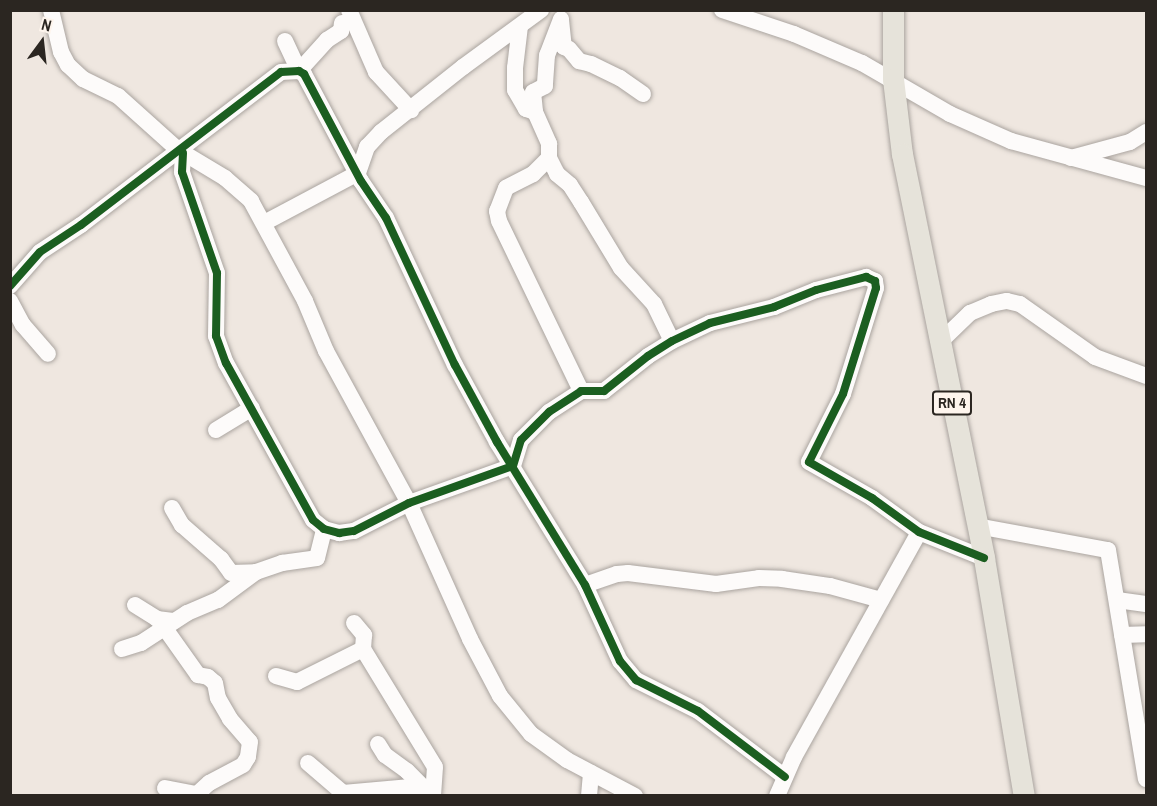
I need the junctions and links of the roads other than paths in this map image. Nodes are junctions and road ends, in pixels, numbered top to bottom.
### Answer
1 (51, 10) edge
2 (541, 10) edge
3 (722, 10) edge
4 (893, 10) edge
5 (559, 15) edge
6 (346, 16) edge
7 (520, 26) junction
8 (285, 41) dead end
9 (299, 71) junction
10 (892, 79) junction
11 (643, 94) dead end
12 (411, 110) junction
13 (535, 112) junction
14 (1146, 132) edge
15 (343, 145) junction
16 (367, 147) junction
17 (180, 151) junction
18 (549, 158) junction
19 (1070, 158) junction
20 (358, 173) junction
21 (1146, 178) edge
22 (264, 223) junction
23 (10, 286) edge
24 (10, 301) edge
25 (672, 341) junction
26 (940, 342) junction
27 (48, 354) dead end
28 (1146, 376) edge
29 (582, 391) junction
30 (252, 408) junction
31 (216, 430) dead end
32 (513, 465) junction
33 (409, 502) junction
34 (172, 508) dead end
35 (977, 526) junction
36 (324, 530) junction
37 (919, 532) junction
38 (984, 558) junction
39 (256, 572) junction
40 (585, 585) junction
41 (881, 600) junction
42 (1117, 600) junction
43 (1146, 604) edge
44 (135, 606) dead end
45 (354, 623) dead end
46 (168, 624) junction
47 (1122, 634) junction
48 (1146, 634) edge
49 (122, 649) dead end
50 (363, 649) junction
51 (276, 676) dead end
52 (378, 744) dead end
53 (308, 763) dead end
54 (591, 773) junction
55 (785, 777) junction
56 (1146, 779) edge
57 (165, 788) dead end
58 (429, 792) edge
59 (199, 795) edge
60 (590, 795) edge
61 (635, 795) edge
62 (777, 795) edge
63 (1024, 795) edge

1 - 17 street
2 - 7 street
3 - 10 street
4 - 10 main road, RN 4
5 - 11 street
5 - 13 street
6 - 9 street
6 - 12 street
7 - 12 street
7 - 13 street
8 - 9 street
9 - 15 street
9 - 17 street
10 - 19 street
10 - 26 main road, RN 4
12 - 16 street
13 - 18 street
14 - 19 street
15 - 16 street
15 - 20 street
16 - 20 street
17 - 22 street
17 - 23 street
17 - 30 street
18 - 25 street
18 - 29 street
19 - 21 street
20 - 22 street
20 - 32 street
22 - 33 street
24 - 27 street
25 - 29 street
25 - 37 street
26 - 28 street
26 - 35 main road, RN 4
29 - 32 street
30 - 31 street
30 - 36 street
32 - 33 street
32 - 40 street
33 - 36 street
33 - 54 street
34 - 39 street
35 - 38 main road, RN 4
35 - 42 street
36 - 39 street
37 - 38 street
37 - 41 street
38 - 63 main road, RN 4
39 - 46 street
40 - 41 street
40 - 55 street
41 - 55 street
42 - 43 street
42 - 47 street
44 - 46 street
45 - 50 street
46 - 49 street
46 - 59 street
47 - 48 street
47 - 56 street
50 - 51 street
50 - 58 street
52 - 58 street
53 - 58 street
54 - 60 street
54 - 61 street
55 - 62 street
57 - 59 street

